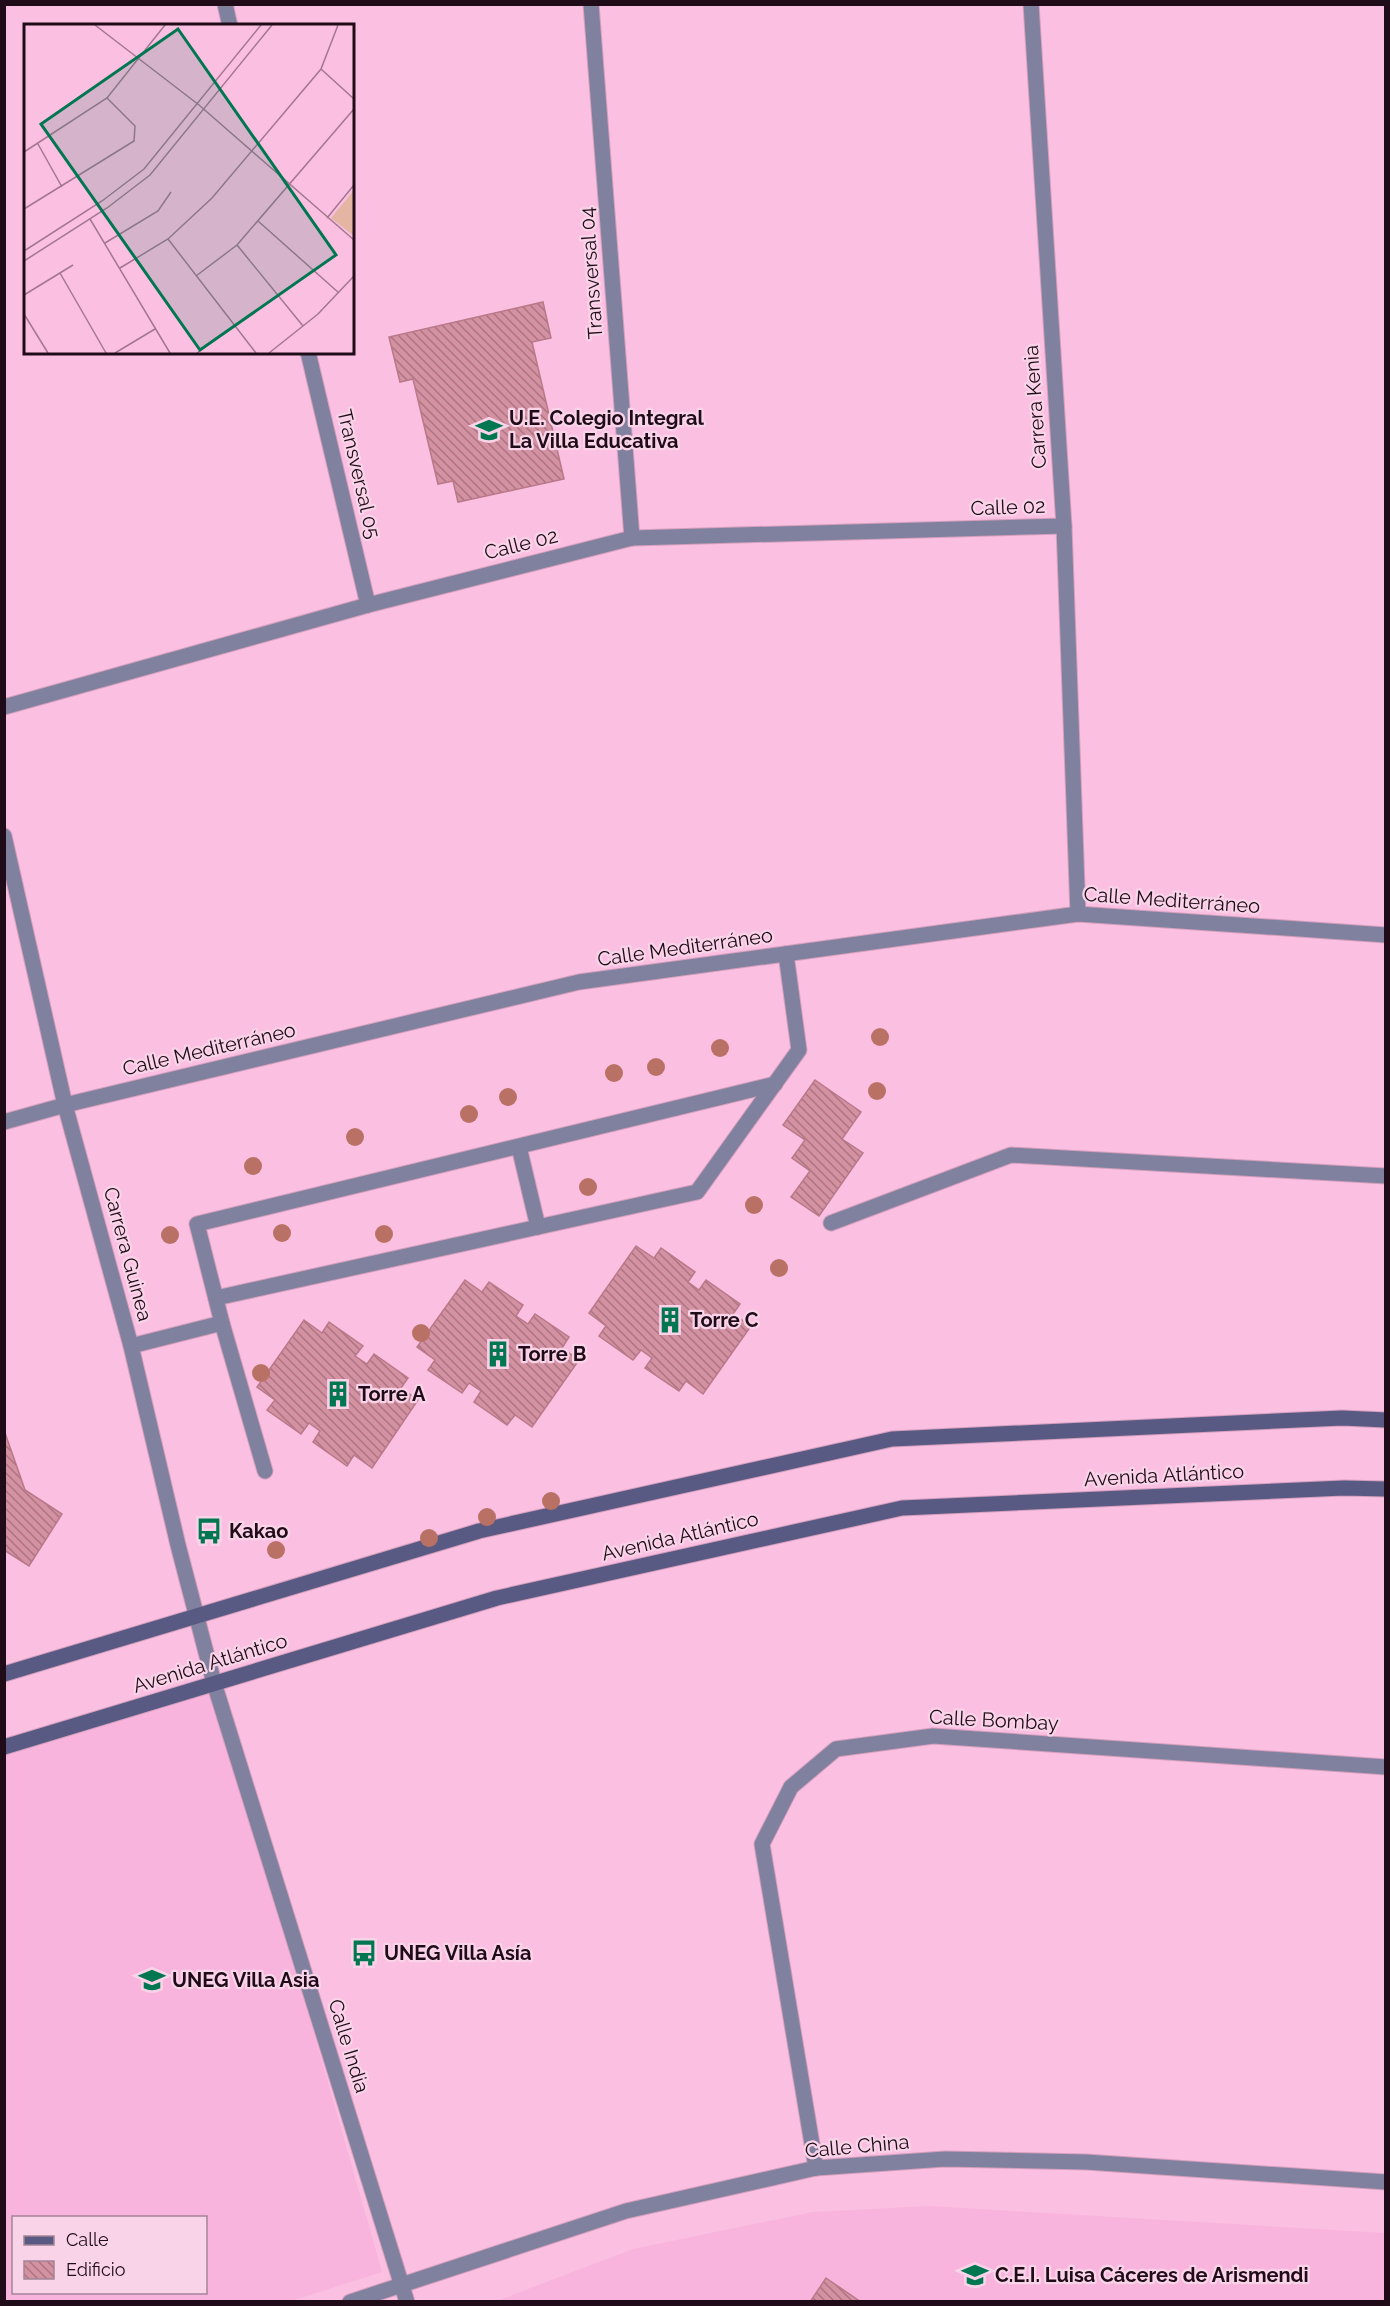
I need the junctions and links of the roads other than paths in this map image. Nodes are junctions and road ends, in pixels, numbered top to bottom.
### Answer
1 (225, 4) edge
2 (591, 4) edge
3 (1031, 4) edge
4 (230, 24) edge
5 (308, 354) edge
6 (1064, 526) junction
7 (632, 538) junction
8 (368, 605) junction
9 (4, 707) edge
10 (4, 836) edge
11 (1078, 914) junction
12 (1386, 935) edge
13 (786, 954) junction
14 (775, 1084) junction
15 (65, 1105) junction
16 (4, 1122) edge
17 (519, 1147) junction
18 (1386, 1176) edge
19 (831, 1223) dead end
20 (538, 1227) junction
21 (216, 1298) junction
22 (222, 1323) junction
23 (131, 1346) junction
24 (1386, 1420) edge
25 (265, 1471) dead end
26 (1386, 1489) edge
27 (196, 1616) junction
28 (4, 1674) edge
29 (214, 1683) junction
30 (4, 1747) edge
31 (1386, 1767) edge
32 (816, 2168) junction
33 (1386, 2182) edge
34 (401, 2285) junction
35 (350, 2301) edge
36 (407, 2301) edge

1 - 4 street
2 - 7 street, Transversal 04
3 - 6 street, Carrera Kenia
5 - 8 street, Transversal 05
6 - 7 street, Calle 02
6 - 11 street, Carrera Kenia
7 - 8 street, Calle 02
8 - 9 street, Calle 02
10 - 15 street, Carrera Guinea
11 - 12 street, Calle Mediterráneo
11 - 13 street, Calle Mediterráneo
13 - 14 street
13 - 15 street, Calle Mediterráneo
14 - 17 street
14 - 20 street
15 - 16 street, Calle Mediterráneo
15 - 23 street, Carrera Guinea
17 - 20 street
17 - 21 street
18 - 19 street
20 - 21 street
21 - 22 street
22 - 23 street
22 - 25 street
23 - 27 street, Carrera Guinea
24 - 27 main road
26 - 29 main road, Avenida Atlántico
27 - 28 main road
27 - 29 street, Carrera Guinea
29 - 30 main road, Avenida Atlántico
29 - 34 street, Calle India
31 - 32 street, Calle Bombay
32 - 33 street, Calle China
32 - 34 street, Calle China
34 - 35 street, Calle China
34 - 36 street, Calle India

